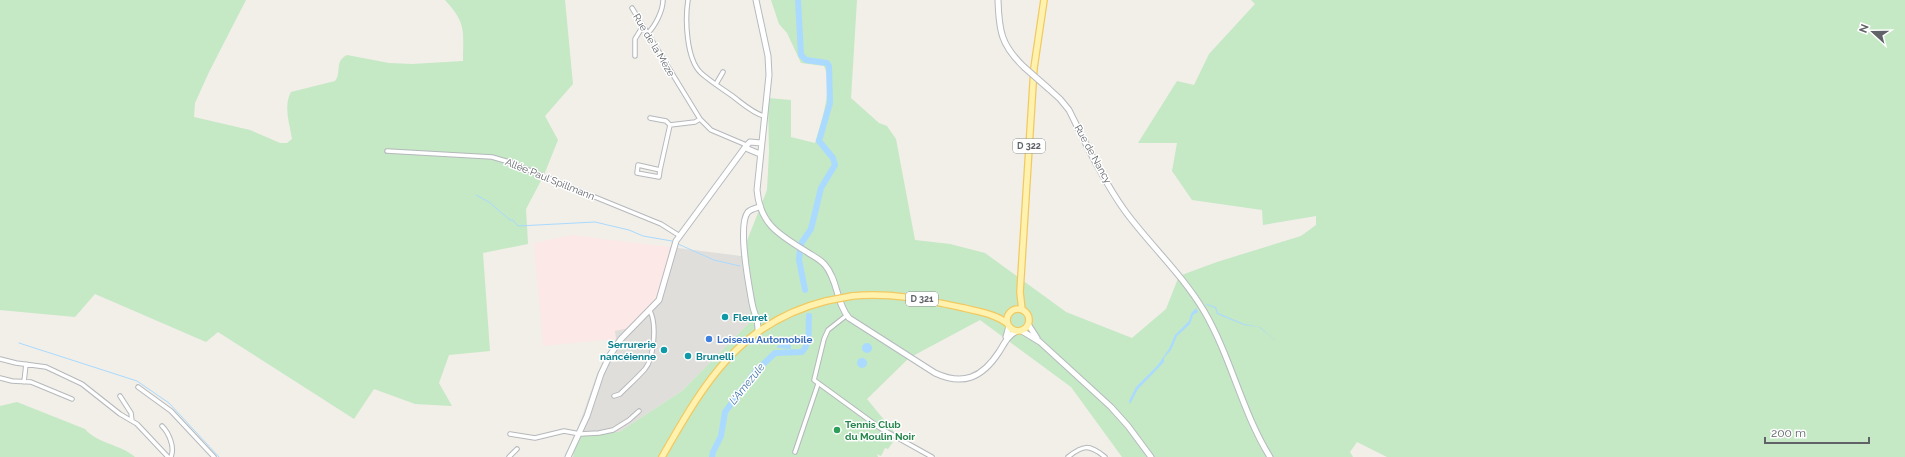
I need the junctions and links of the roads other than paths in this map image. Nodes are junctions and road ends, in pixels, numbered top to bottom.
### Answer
1 (663, 0) edge
2 (688, 0) edge
3 (756, 0) edge
4 (998, 0) edge
5 (1044, 0) edge
6 (632, 8) dead end
7 (644, 26) junction
8 (648, 33) junction
9 (635, 56) dead end
10 (723, 72) dead end
11 (716, 84) junction
12 (764, 116) junction
13 (650, 118) dead end
14 (700, 120) junction
15 (670, 125) junction
16 (761, 143) junction
17 (746, 146) junction
18 (387, 151) dead end
19 (760, 154) junction
20 (660, 170) junction
21 (759, 207) junction
22 (680, 236) junction
23 (1020, 292) junction
24 (1022, 310) junction
25 (650, 311) junction
26 (1011, 312) junction
27 (991, 314) junction
28 (847, 315) junction
29 (1028, 324) junction
30 (1008, 325) junction
31 (1019, 331) junction
32 (758, 332) junction
33 (1040, 342) junction
34 (1002, 347) junction
35 (0, 359) edge
36 (26, 364) junction
37 (0, 378) edge
38 (24, 382) junction
39 (818, 384) junction
40 (138, 387) dead end
41 (120, 396) dead end
42 (614, 396) dead end
43 (72, 399) dead end
44 (639, 411) dead end
45 (132, 421) junction
46 (162, 426) dead end
47 (510, 434) dead end
48 (580, 434) junction
49 (517, 449) dead end
50 (795, 452) dead end
51 (169, 457) edge
52 (214, 457) edge
53 (509, 457) edge
54 (568, 457) edge
55 (662, 457) edge
56 (932, 457) edge
57 (1068, 457) edge
58 (1105, 457) edge
59 (1151, 457) edge
60 (1270, 457) edge

1 - 8 street
2 - 11 street
3 - 12 street
4 - 60 street, Rue de Nancy, bridge
5 - 23 main road, D 322
6 - 7 street, Rue de la Mèze
7 - 8 street, Rue de la Mèze
7 - 9 street
8 - 14 street, Rue de la Mèze
10 - 11 street
11 - 12 street
12 - 16 street
13 - 15 street
14 - 15 street
14 - 17 street
15 - 20 street
16 - 17 street
16 - 19 street
17 - 19 street
17 - 22 street
18 - 22 street, Allée Paul Spillmann
19 - 21 street
20 - 20 street
21 - 28 street
21 - 32 street
22 - 25 street
23 - 24 main road, D 322
23 - 26 main road, D 322
24 - 26 main road
24 - 29 main road
25 - 42 street
25 - 48 street
26 - 27 main road, D 321
26 - 30 main road
27 - 30 main road, D 321
27 - 32 main road, D 321, bridge
28 - 34 street
28 - 39 street
29 - 31 main road
29 - 33 street
30 - 31 main road
30 - 34 street
31 - 33 street
31 - 34 street
32 - 55 main road, D 321
33 - 59 street
35 - 36 street
36 - 38 street
36 - 45 street
37 - 38 street
38 - 43 street
39 - 50 street
39 - 56 street
40 - 52 street
41 - 45 street
44 - 48 street
45 - 51 street
46 - 51 street
47 - 48 street
48 - 54 street
49 - 53 street
57 - 58 street

